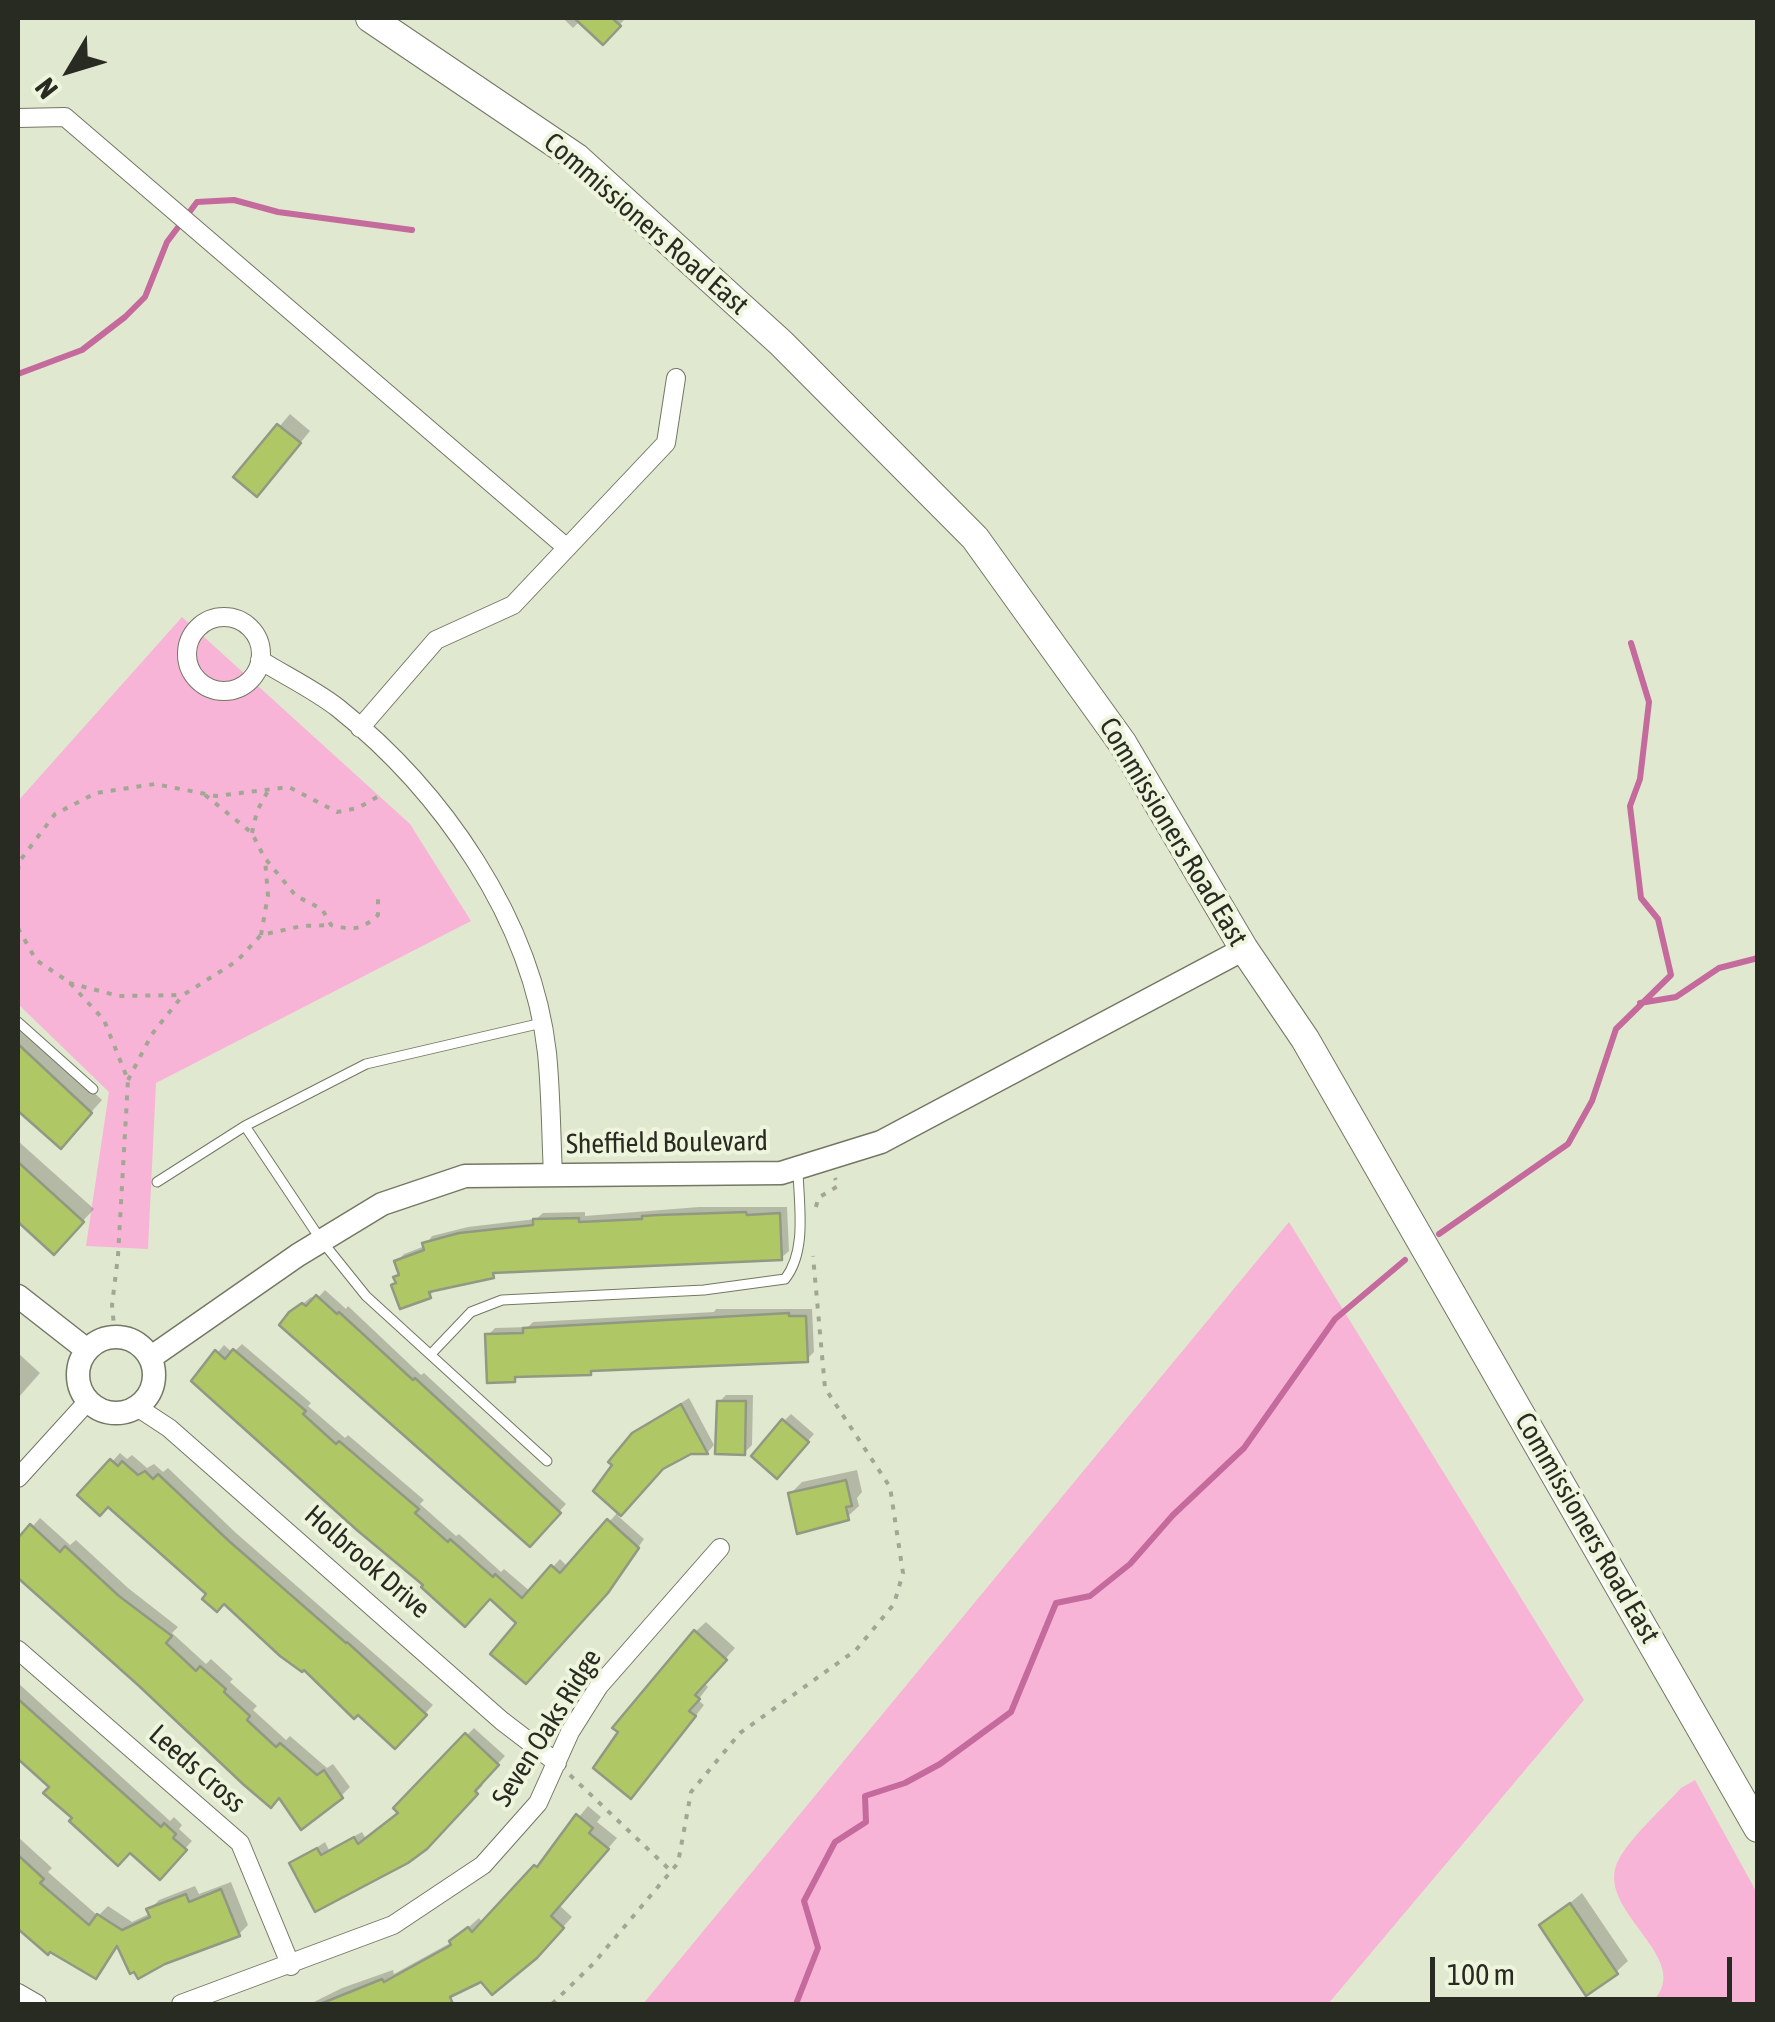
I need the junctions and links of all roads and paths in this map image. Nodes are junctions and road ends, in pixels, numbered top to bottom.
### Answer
1 (370, 18) edge
2 (18, 118) edge
3 (676, 378) dead end
4 (567, 548) junction
5 (260, 660) junction
6 (360, 728) junction
7 (269, 788) junction
8 (203, 794) junction
9 (379, 796) dead end
10 (252, 833) junction
11 (264, 857) junction
12 (18, 871) edge
13 (378, 892) dead end
14 (330, 925) junction
15 (18, 928) edge
16 (261, 934) junction
17 (1244, 949) junction
18 (68, 982) junction
19 (183, 995) junction
20 (18, 1022) edge
21 (542, 1023) junction
22 (128, 1080) junction
23 (93, 1090) dead end
24 (245, 1126) junction
25 (829, 1158) junction
26 (798, 1167) junction
27 (554, 1174) junction
28 (157, 1182) dead end
29 (814, 1215) dead end
30 (322, 1240) junction
31 (812, 1252) dead end
32 (18, 1296) edge
33 (115, 1337) junction
34 (87, 1350) junction
35 (431, 1354) junction
36 (150, 1358) junction
37 (88, 1400) junction
38 (138, 1406) junction
39 (547, 1461) dead end
40 (18, 1478) edge
41 (720, 1548) dead end
42 (18, 1650) edge
43 (558, 1763) junction
44 (1758, 1828) edge
45 (671, 1872) junction
46 (291, 1966) junction
47 (18, 1994) edge
48 (37, 2004) edge
49 (181, 2004) edge
50 (552, 2004) edge

1 - 17 main road, Commissioners Road East
2 - 4 street
3 - 4 street
4 - 6 street
5 - 5 street
5 - 6 street
6 - 21 street
7 - 8 path
7 - 9 path
7 - 10 path
8 - 10 path
8 - 12 path
10 - 11 path
11 - 14 path
11 - 16 path
13 - 14 path
14 - 16 path
15 - 18 path
16 - 19 path
17 - 25 street, Sheffield Boulevard
17 - 44 main road, Commissioners Road East
18 - 19 path
18 - 22 path
19 - 22 path
20 - 23 lane
21 - 24 lane
21 - 27 street
22 - 33 path
24 - 28 lane
24 - 30 lane
25 - 26 street, Sheffield Boulevard
25 - 29 path
26 - 27 street, Sheffield Boulevard
26 - 35 lane
27 - 30 street, Sheffield Boulevard
30 - 35 lane
30 - 36 street, Sheffield Boulevard
31 - 45 path
32 - 34 street
33 - 34 street
33 - 36 street
34 - 37 street
35 - 39 lane
36 - 38 street
37 - 38 street
37 - 40 street
38 - 43 street, Holbrook Drive
41 - 43 street, Seven Oaks Ridge
42 - 46 street, Leeds Cross
43 - 45 path
43 - 46 street, Seven Oaks Ridge
45 - 50 path
46 - 49 street, Seven Oaks Ridge
47 - 48 street

